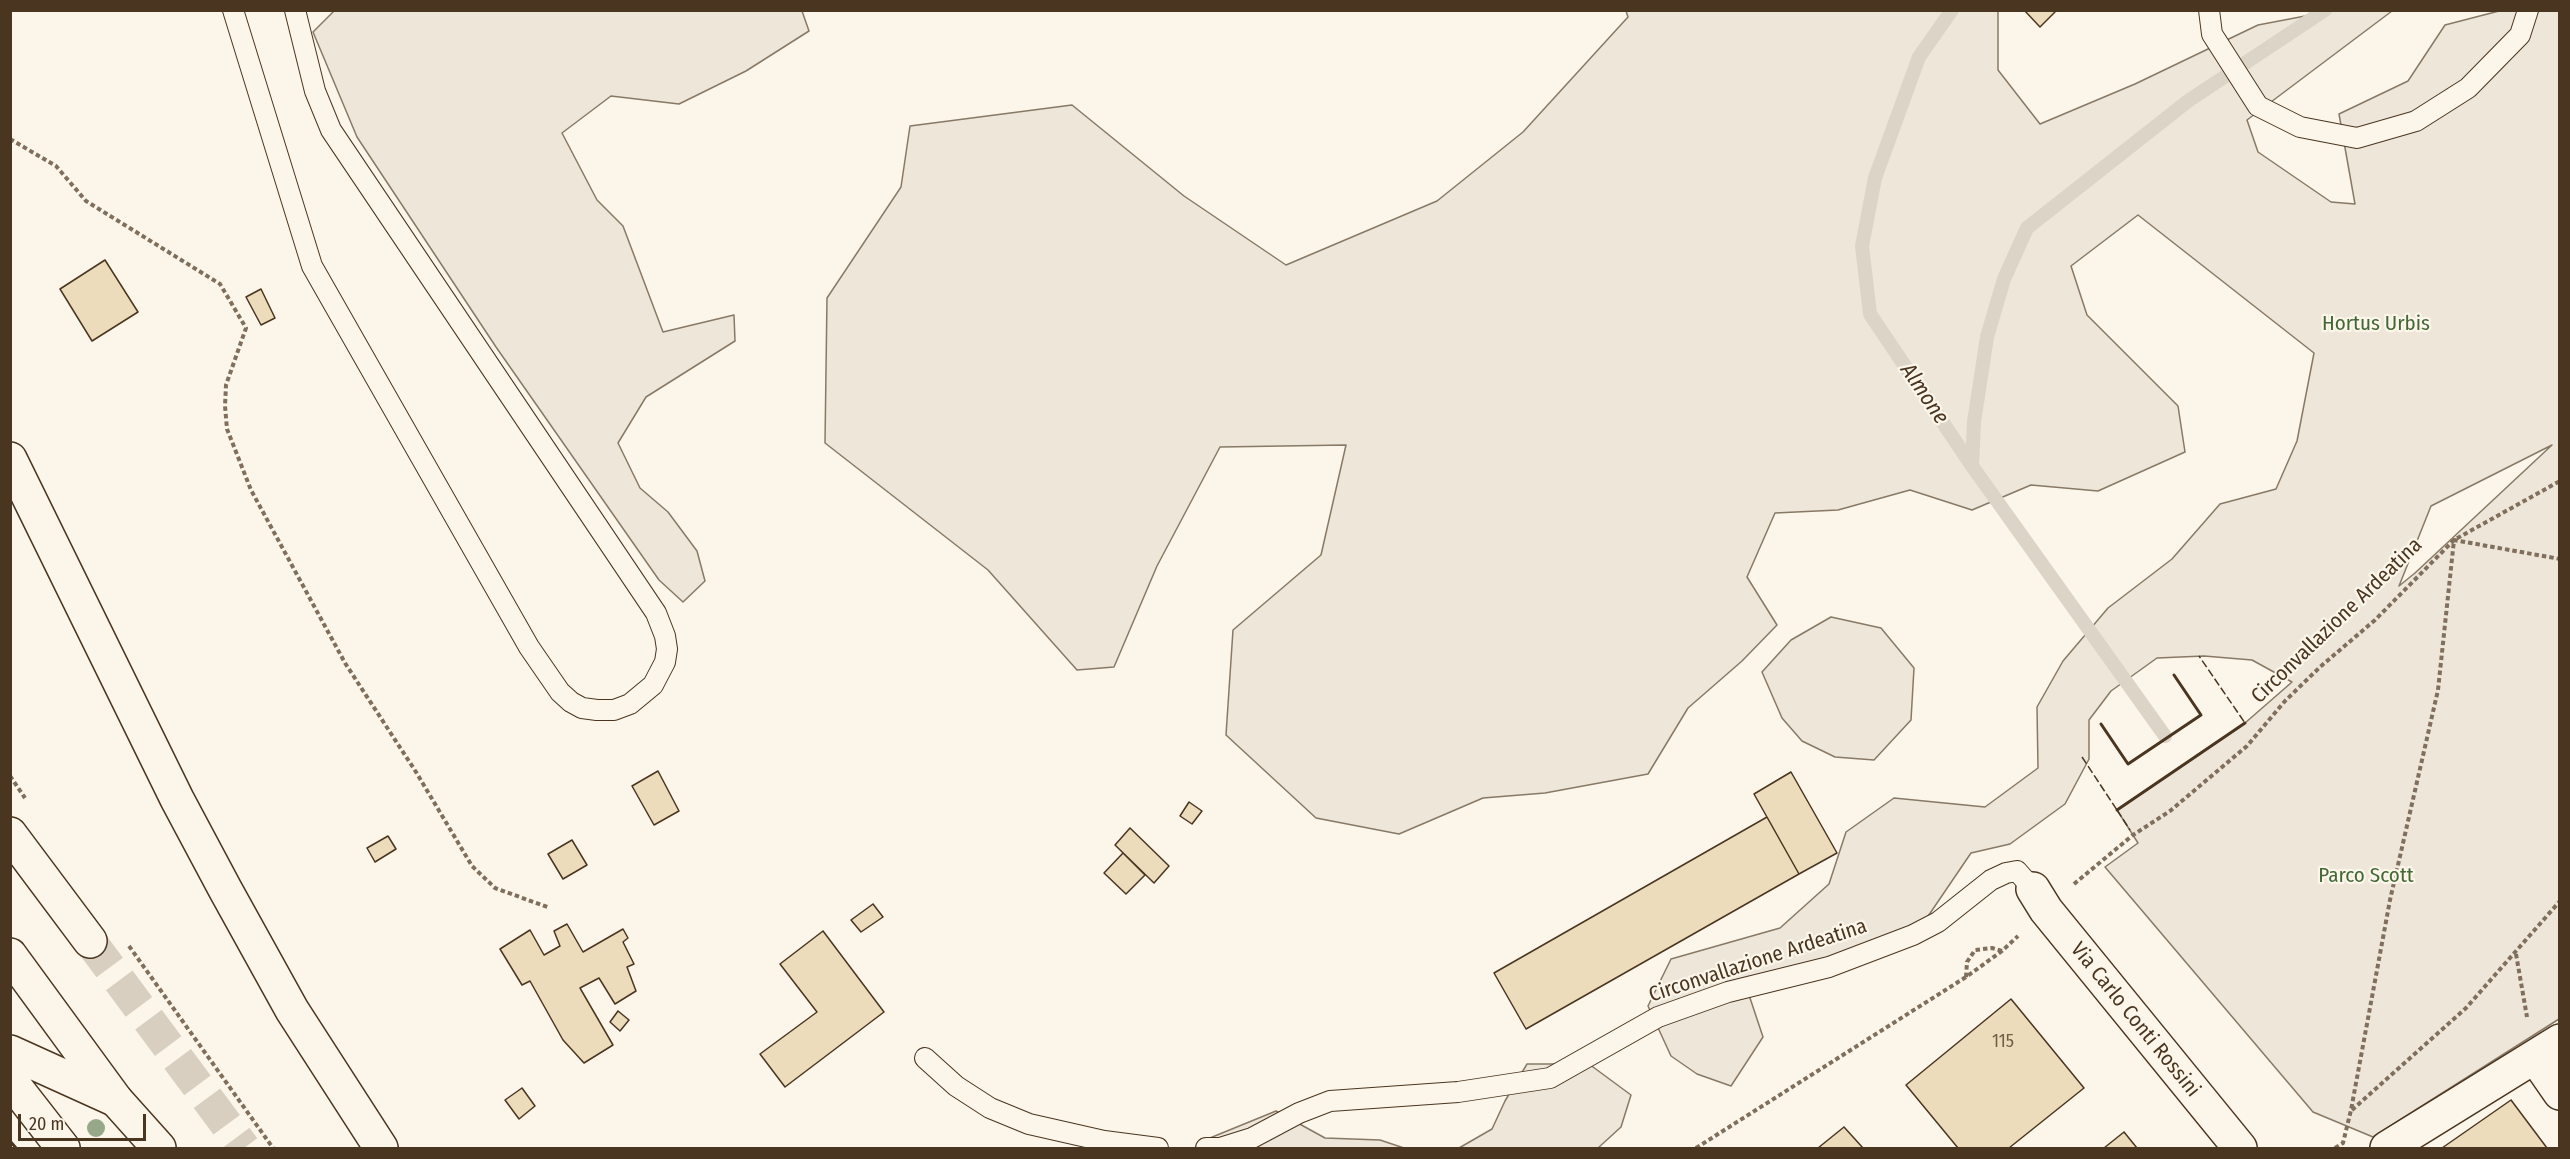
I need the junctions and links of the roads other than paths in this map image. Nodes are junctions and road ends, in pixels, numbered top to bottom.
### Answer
1 (233, 10) edge
2 (295, 10) edge
3 (2209, 10) edge
4 (2528, 10) edge
5 (10, 459) edge
6 (10, 834) edge
7 (2033, 890) joint
8 (90, 941) tunnel mouth
9 (10, 956) edge
10 (2547, 1049) edge
11 (10, 1052) edge
12 (925, 1058) dead end
13 (10, 1080) edge
14 (2559, 1093) edge
15 (116, 1100) junction
16 (63, 1149) edge
17 (159, 1149) edge
18 (381, 1149) edge
19 (1158, 1149) edge
20 (1206, 1149) edge
21 (2240, 1149) edge
22 (2387, 1149) edge

1 - 2 lane
3 - 4 lane
5 - 18 main road
6 - 8 main road
7 - 20 lane, Circonvallazione Ardeatina
7 - 21 main road, Via Carlo Conti Rossini
9 - 15 main road
10 - 14 main road
10 - 22 main road
11 - 15 main road
12 - 19 lane
13 - 16 main road
15 - 17 main road

